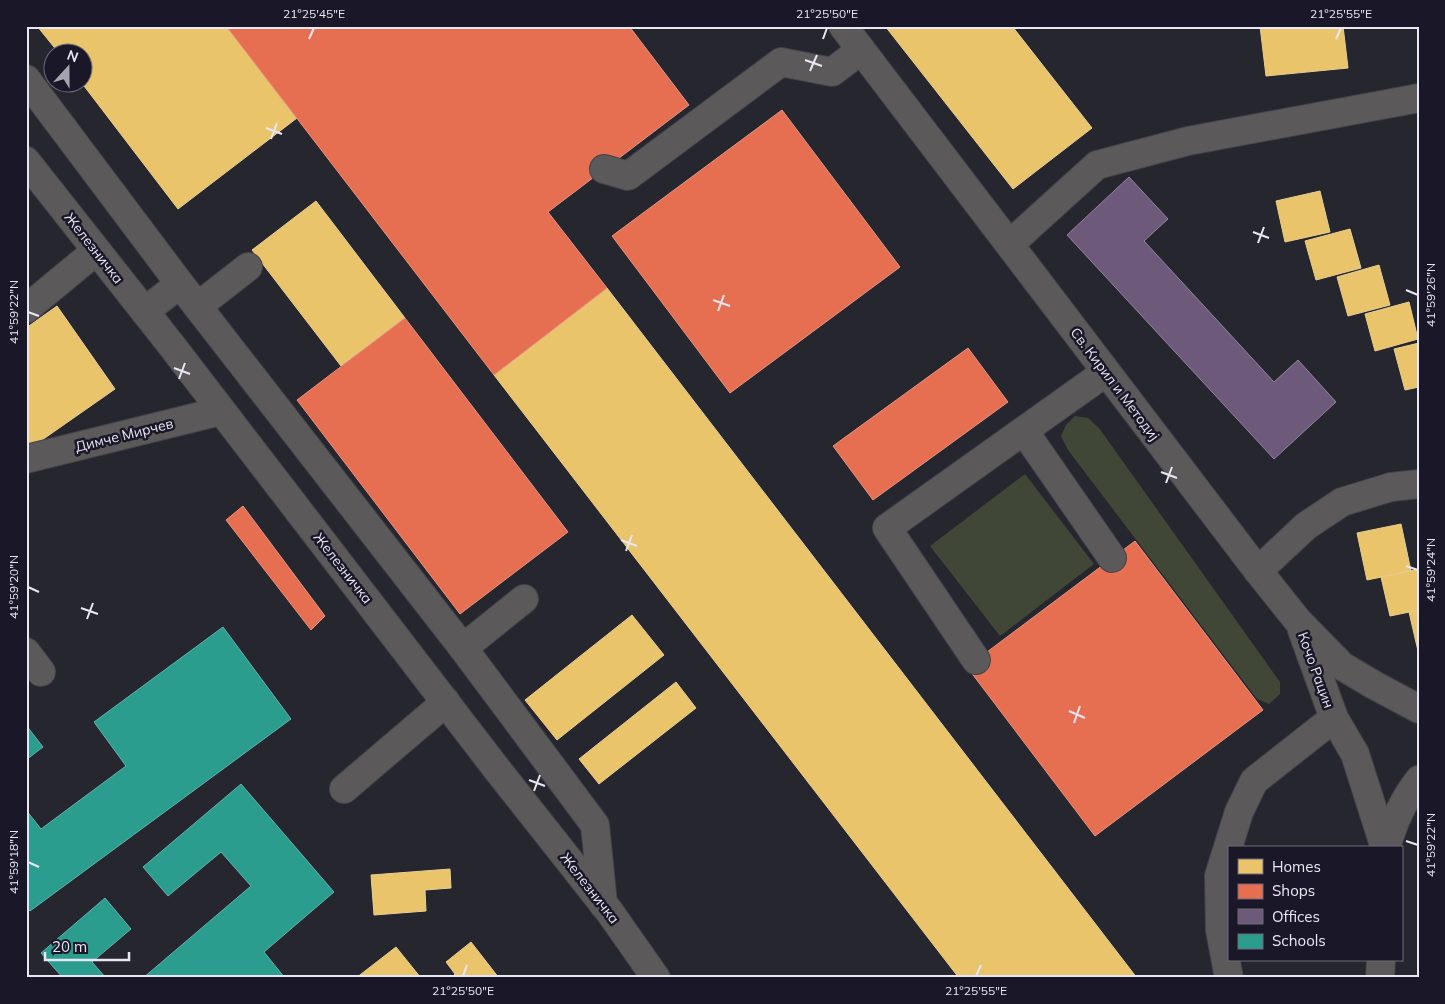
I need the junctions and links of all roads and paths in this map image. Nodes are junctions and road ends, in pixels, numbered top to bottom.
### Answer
1 (843, 26) edge
2 (861, 50) junction
3 (26, 78) edge
4 (1419, 98) edge
5 (26, 161) edge
6 (604, 169) dead end
7 (1010, 244) junction
8 (96, 251) junction
9 (248, 268) dead end
10 (180, 284) junction
11 (198, 306) junction
12 (26, 309) edge
13 (144, 311) junction
14 (1106, 372) junction
15 (221, 411) junction
16 (1024, 431) junction
17 (26, 459) edge
18 (1419, 484) edge
19 (1112, 558) dead end
20 (1258, 571) junction
21 (524, 599) dead end
22 (1298, 621) junction
23 (463, 648) junction
24 (976, 660) dead end
25 (446, 702) junction
26 (1419, 709) edge
27 (1334, 718) junction
28 (1419, 780) edge
29 (344, 790) dead end
30 (1228, 846) edge
31 (1384, 846) edge
32 (1386, 846) edge
33 (1228, 847) edge
34 (603, 904) junction
35 (1381, 962) edge
36 (656, 978) edge
37 (1229, 978) edge
38 (1380, 978) edge

1 - 2 street, Св. Кирил и Методиј
2 - 6 street
2 - 7 street, Св. Кирил и Методиј
3 - 10 street
4 - 7 street
5 - 8 street, Железничка
7 - 14 street, Св. Кирил и Методиј
8 - 12 street
8 - 13 street, Железничка
9 - 11 street
10 - 11 street
10 - 13 street
11 - 23 street
13 - 15 street, Железничка
14 - 16 street
14 - 20 street, Св. Кирил и Методиј
15 - 17 street, Димче Мирчев
15 - 25 street, Железничка
16 - 19 street
16 - 24 street
18 - 20 street
20 - 22 street, Св. Кирил и Методиј
21 - 23 street
22 - 26 street, Св. Кирил и Методиј
22 - 27 street, Кочо Рацин
23 - 34 street
25 - 29 street
25 - 34 street, Железничка
27 - 30 street
27 - 31 street
28 - 32 street
33 - 37 street
34 - 36 street, Железничка
35 - 38 street

